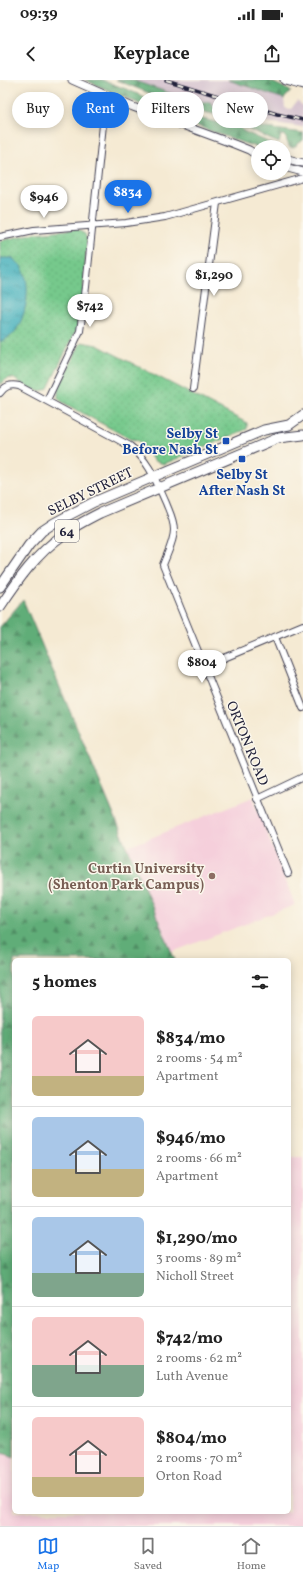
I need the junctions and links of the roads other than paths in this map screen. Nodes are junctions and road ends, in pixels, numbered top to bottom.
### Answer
1 (72, 80) edge
2 (285, 80) edge
3 (303, 85) edge
4 (98, 92) edge
5 (129, 105) edge
6 (103, 128) edge
7 (249, 150) edge
8 (291, 160) edge
9 (303, 163) edge
10 (291, 169) edge
11 (303, 172) edge
12 (303, 178) edge
13 (217, 203) junction
14 (92, 225) junction
15 (0, 237) edge
16 (193, 389) dead end
17 (0, 393) edge
18 (47, 400) junction
19 (303, 415) edge
20 (303, 435) edge
21 (155, 476) junction
22 (159, 488) junction
23 (54, 523) junction
24 (63, 534) junction
25 (0, 586) edge
26 (0, 607) edge
27 (303, 625) edge
28 (275, 637) junction
29 (205, 666) junction
30 (303, 708) edge
31 (303, 777) edge
32 (257, 799) junction
33 (288, 873) dead end

1 - 4 street
2 - 3 main road
5 - 7 street
6 - 14 street
8 - 9 street
10 - 11 street
12 - 13 street
13 - 14 street
13 - 16 street
14 - 15 street
14 - 18 street
17 - 18 street, ORTON ROAD
18 - 21 street, ORTON ROAD
19 - 21 main road, SELBY STREET / 64
20 - 22 main road, SELBY STREET / 64
21 - 22 street, ORTON ROAD
21 - 23 main road, SELBY STREET / 64
22 - 24 main road, SELBY STREET / 64
22 - 29 street, ORTON ROAD
23 - 24 main road
23 - 25 main road, SELBY STREET / 64
24 - 26 main road, SELBY STREET / 64
27 - 28 street
28 - 29 street
28 - 30 street
29 - 32 street, ORTON ROAD
31 - 32 street
32 - 33 street, ORTON ROAD

